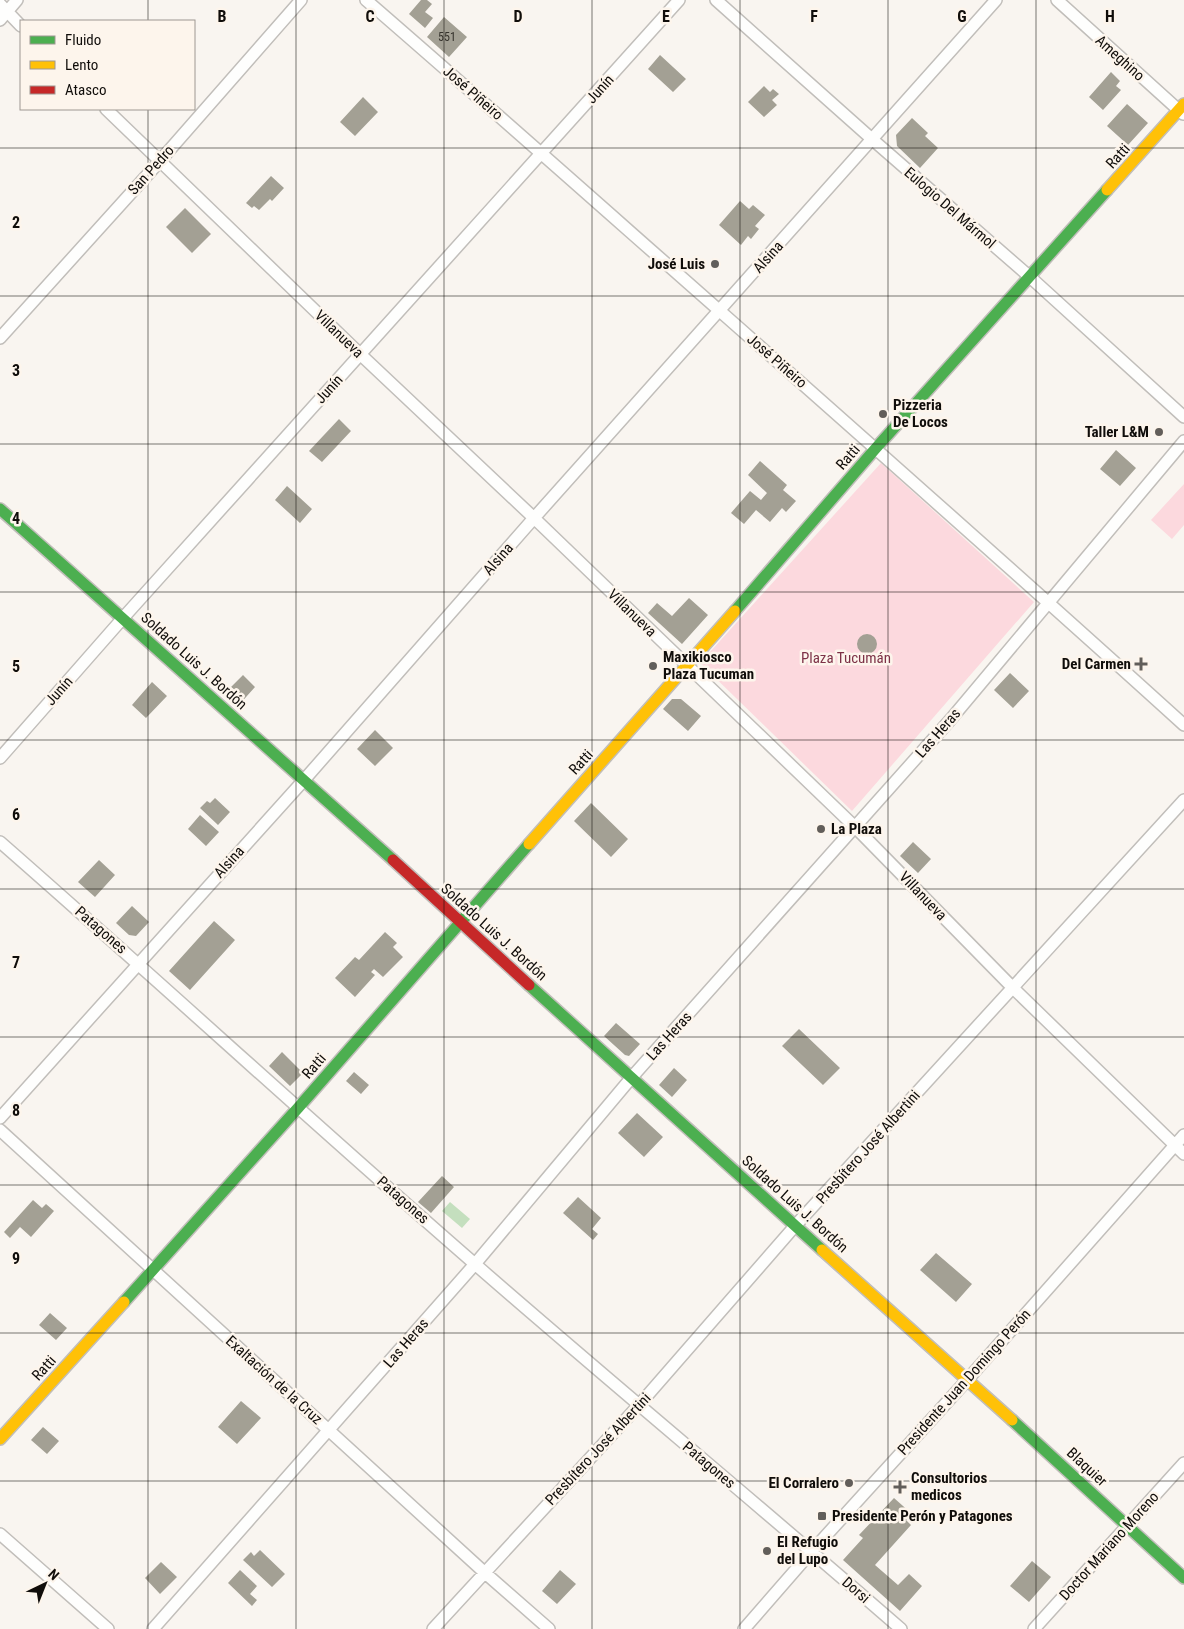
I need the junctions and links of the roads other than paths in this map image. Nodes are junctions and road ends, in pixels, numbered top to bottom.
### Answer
1 (18, 0) edge
2 (301, 0) edge
3 (366, 0) edge
4 (679, 0) edge
5 (716, 0) edge
6 (996, 0) edge
7 (1057, 0) edge
8 (2, 12) edge
9 (20, 25) edge
10 (107, 110) edge
11 (1182, 110) edge
12 (873, 140) junction
13 (542, 153) junction
14 (159, 162) junction
15 (1030, 277) junction
16 (720, 311) junction
17 (0, 338) edge
18 (360, 354) junction
19 (1184, 417) edge
20 (1184, 441) edge
21 (876, 448) junction
22 (0, 509) edge
23 (534, 518) junction
24 (1049, 602) junction
25 (124, 618) junction
26 (687, 666) junction
27 (1184, 725) edge
28 (0, 758) edge
29 (304, 780) junction
30 (1184, 800) edge
31 (855, 827) junction
32 (0, 842) edge
33 (460, 922) junction
34 (138, 963) junction
35 (1013, 988) junction
36 (632, 1077) junction
37 (298, 1108) junction
38 (0, 1118) edge
39 (0, 1130) edge
40 (1184, 1134) edge
41 (1174, 1145) junction
42 (1184, 1154) edge
43 (795, 1226) junction
44 (475, 1264) junction
45 (153, 1270) junction
46 (968, 1379) junction
47 (639, 1405) junction
48 (329, 1431) junction
49 (0, 1439) edge
50 (1184, 1463) edge
51 (1127, 1525) junction
52 (0, 1534) edge
53 (812, 1551) junction
54 (484, 1572) junction
55 (1184, 1578) edge
56 (108, 1629) edge
57 (153, 1629) edge
58 (433, 1629) edge
59 (549, 1629) edge
60 (744, 1629) edge
61 (901, 1629) edge
62 (1034, 1629) edge

1 - 8 street
2 - 14 street, San Pedro
3 - 13 street, José Piñeiro
4 - 13 street, Junín
5 - 12 street, Eulogio Del Mármol
6 - 12 street, Alsina
7 - 11 street, Ameghino
8 - 9 street
10 - 14 street, Villanueva
11 - 15 street, Ratti
12 - 15 street, Eulogio Del Mármol
12 - 16 street, Alsina
13 - 16 street, José Piñeiro
13 - 18 street, Junín
14 - 17 street, San Pedro
14 - 18 street, Villanueva
15 - 19 street, Eulogio Del Mármol
15 - 21 street, Ratti
16 - 21 street, José Piñeiro
16 - 23 street, Alsina
18 - 23 street, Villanueva
18 - 25 street, Junín
20 - 24 street, Las Heras
21 - 24 street, José Piñeiro
21 - 26 street, Ratti
22 - 25 street, Soldado Luis J. Bordón
23 - 26 street, Villanueva
23 - 29 street, Alsina
24 - 27 street, José Piñeiro
24 - 31 street, Las Heras
25 - 28 street, Junín
25 - 29 street, Soldado Luis J. Bordón
26 - 31 street, Villanueva
26 - 33 street, Ratti
29 - 33 street, Soldado Luis J. Bordón
29 - 34 street, Alsina
30 - 35 street, Presbítero José Albertini
31 - 35 street, Villanueva
31 - 36 street, Las Heras
32 - 34 street, Patagones
33 - 36 street, Soldado Luis J. Bordón
33 - 37 street, Ratti
34 - 37 street, Patagones
34 - 38 street, Alsina
35 - 41 street, Villanueva
35 - 43 street, Presbítero José Albertini
36 - 43 street, Soldado Luis J. Bordón
36 - 44 street, Las Heras
37 - 44 street, Patagones
37 - 45 street, Ratti
39 - 45 street, Exaltación de la Cruz
40 - 41 street, Presidente Juan Domingo Perón
41 - 42 street, Villanueva
41 - 46 street, Presidente Juan Domingo Perón
43 - 46 street, Soldado Luis J. Bordón
43 - 47 street, Presbítero José Albertini
44 - 47 street, Patagones
44 - 48 street, Las Heras
45 - 48 street, Exaltación de la Cruz
45 - 49 street, Ratti
46 - 51 street, Blaquier
46 - 53 street, Presidente Juan Domingo Perón
47 - 53 street, Patagones
47 - 54 street, Presbítero José Albertini
48 - 54 street, Exaltación de la Cruz
48 - 57 street, Las Heras
50 - 51 street, Doctor Mariano Moreno
51 - 55 street, Blaquier
51 - 62 street, Doctor Mariano Moreno
52 - 56 street
53 - 60 street, Presidente Juan Domingo Perón
53 - 61 street, Dorsi
54 - 58 street, Presbítero José Albertini
54 - 59 street, Exaltación de la Cruz

